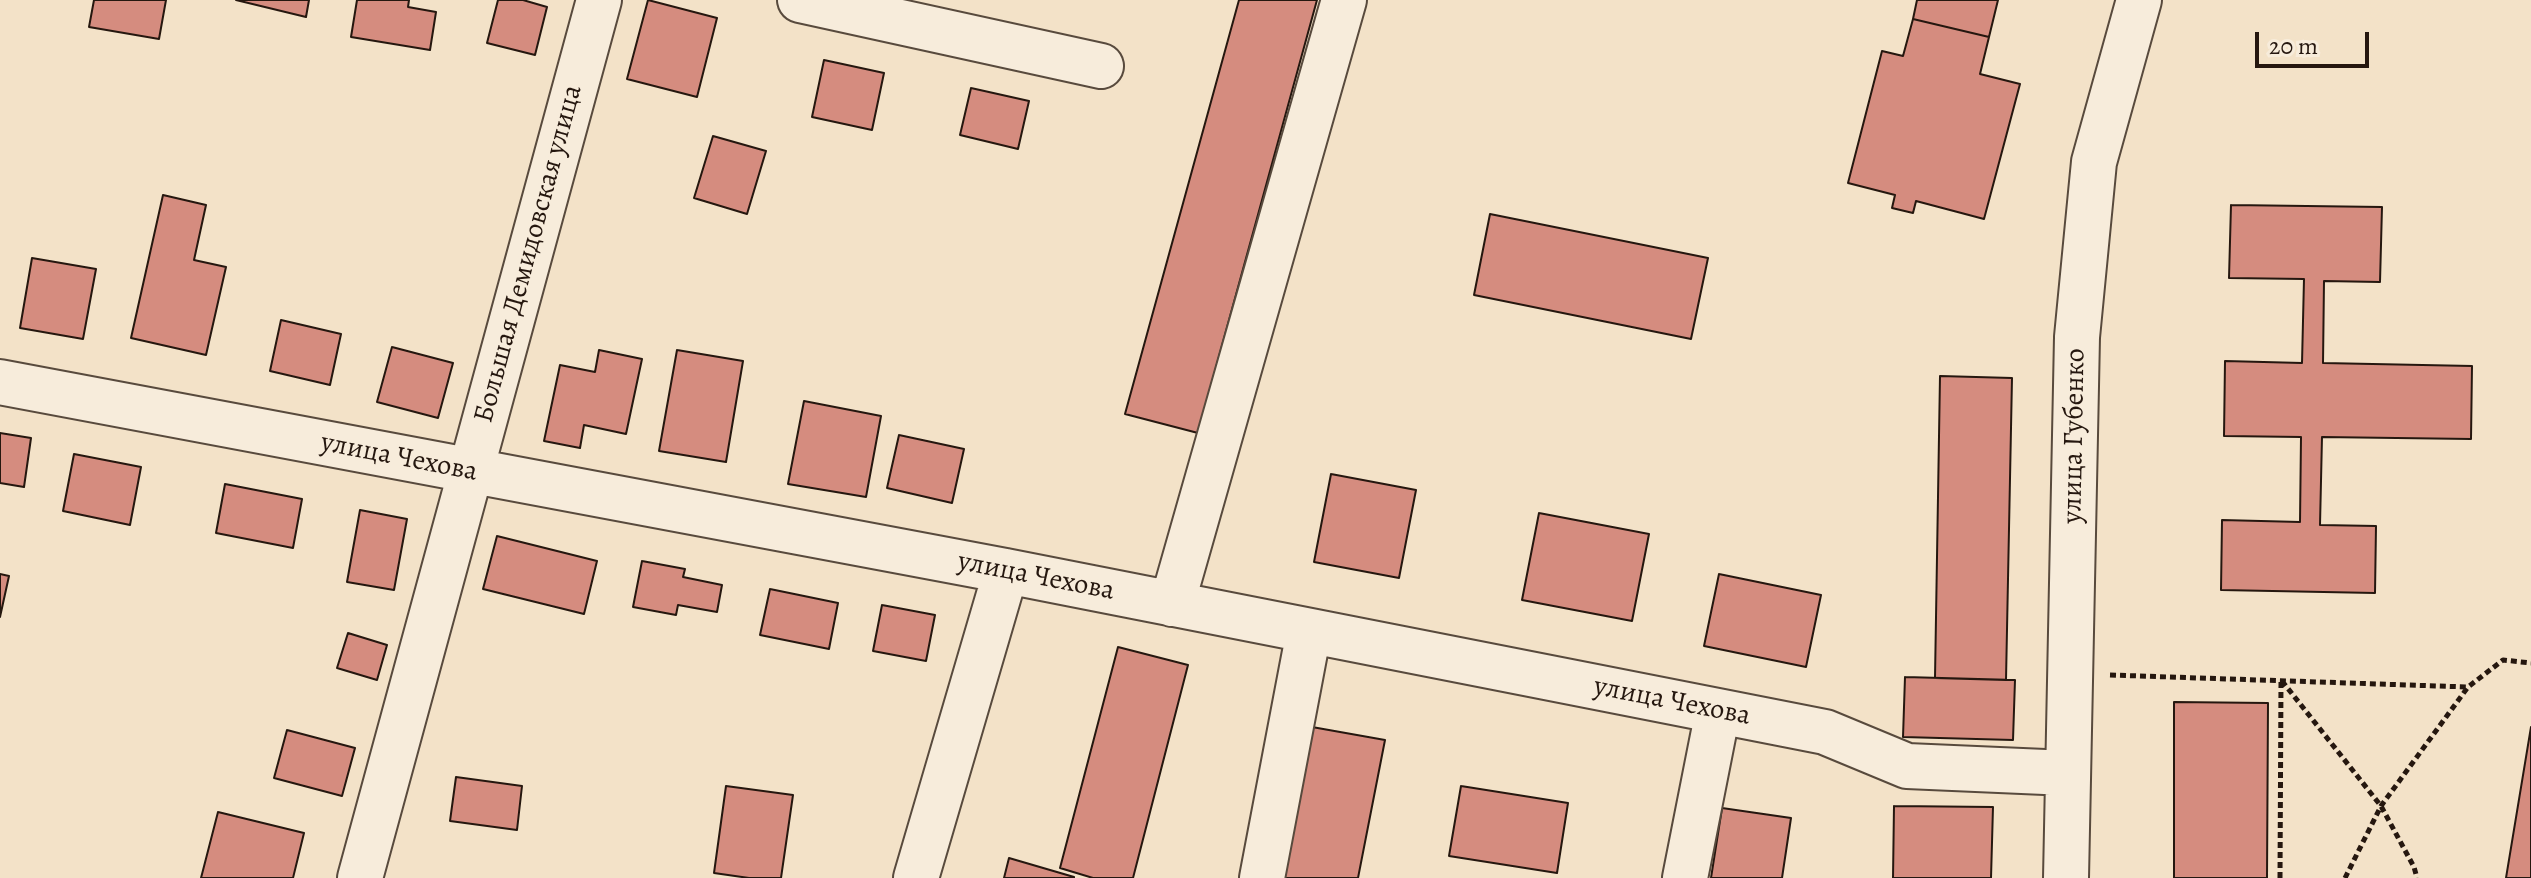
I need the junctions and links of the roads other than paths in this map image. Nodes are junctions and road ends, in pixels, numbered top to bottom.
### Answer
1 (599, 0) edge
2 (800, 0) edge
3 (1344, 0) edge
4 (2139, 0) edge
5 (1101, 66) dead end
6 (0, 382) edge
7 (469, 471) junction
8 (1006, 571) junction
9 (1172, 604) junction
10 (1309, 631) junction
11 (1718, 711) junction
12 (2068, 773) junction
13 (360, 878) edge
14 (916, 878) edge
15 (1262, 878) edge
16 (1685, 878) edge
17 (2066, 878) edge

1 - 7 street, Большая Демидовская улица
2 - 5 street
3 - 9 street
4 - 12 street, улица Губенко
6 - 7 street, улица Чехова
7 - 8 street, улица Чехова
7 - 13 street, Большая Демидовская улица
8 - 9 street, улица Чехова
8 - 14 street
9 - 10 street, улица Чехова
10 - 11 street, улица Чехова
10 - 15 street
11 - 12 street, улица Чехова
11 - 16 street
12 - 17 street, улица Губенко

